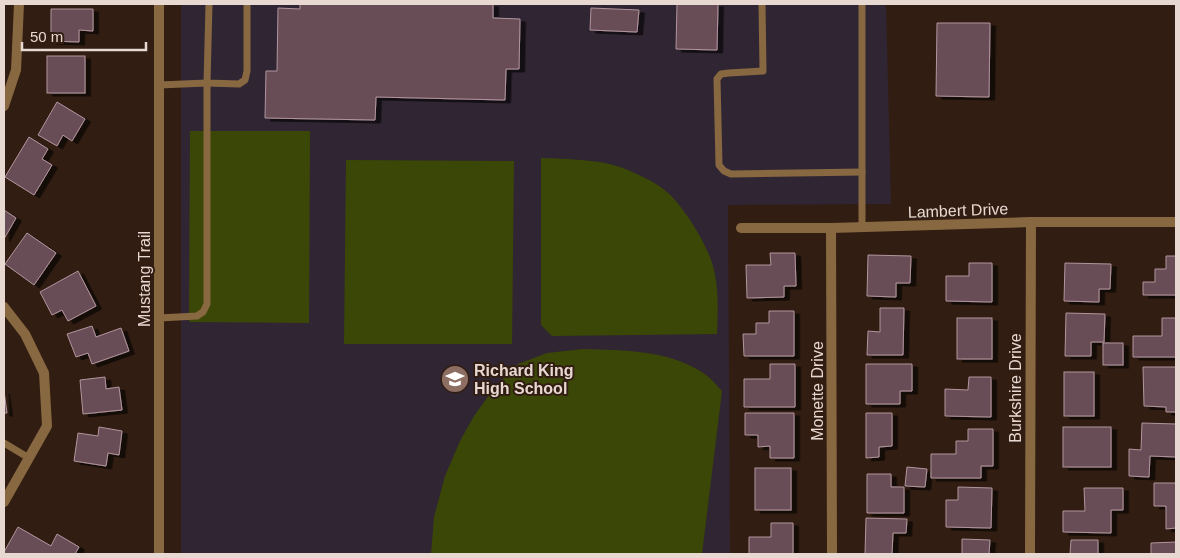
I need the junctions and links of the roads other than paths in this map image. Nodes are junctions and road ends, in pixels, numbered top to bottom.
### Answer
1 (19, 4) edge
2 (159, 4) edge
3 (209, 4) edge
4 (247, 4) edge
5 (762, 4) edge
6 (862, 4) edge
7 (207, 84) junction
8 (159, 85) junction
9 (4, 106) edge
10 (862, 172) junction
11 (1031, 222) junction
12 (1176, 222) edge
13 (741, 228) dead end
14 (831, 228) junction
15 (862, 228) junction
16 (4, 307) edge
17 (159, 318) junction
18 (4, 443) edge
19 (29, 458) junction
20 (4, 502) edge
21 (159, 554) edge
22 (832, 554) edge
23 (1030, 554) edge

1 - 9 street
2 - 8 street, Mustang Trail
3 - 7 lane
4 - 7 lane
5 - 10 lane
6 - 10 lane
7 - 8 lane
7 - 17 lane
8 - 17 street, Mustang Trail
10 - 15 lane
11 - 12 street, Lambert Drive
11 - 15 street, Lambert Drive
11 - 23 street, Burkshire Drive
13 - 14 street, Lambert Drive
14 - 15 street, Lambert Drive
14 - 22 street, Monette Drive
16 - 19 street
17 - 21 street, Mustang Trail
18 - 19 lane
19 - 20 street

